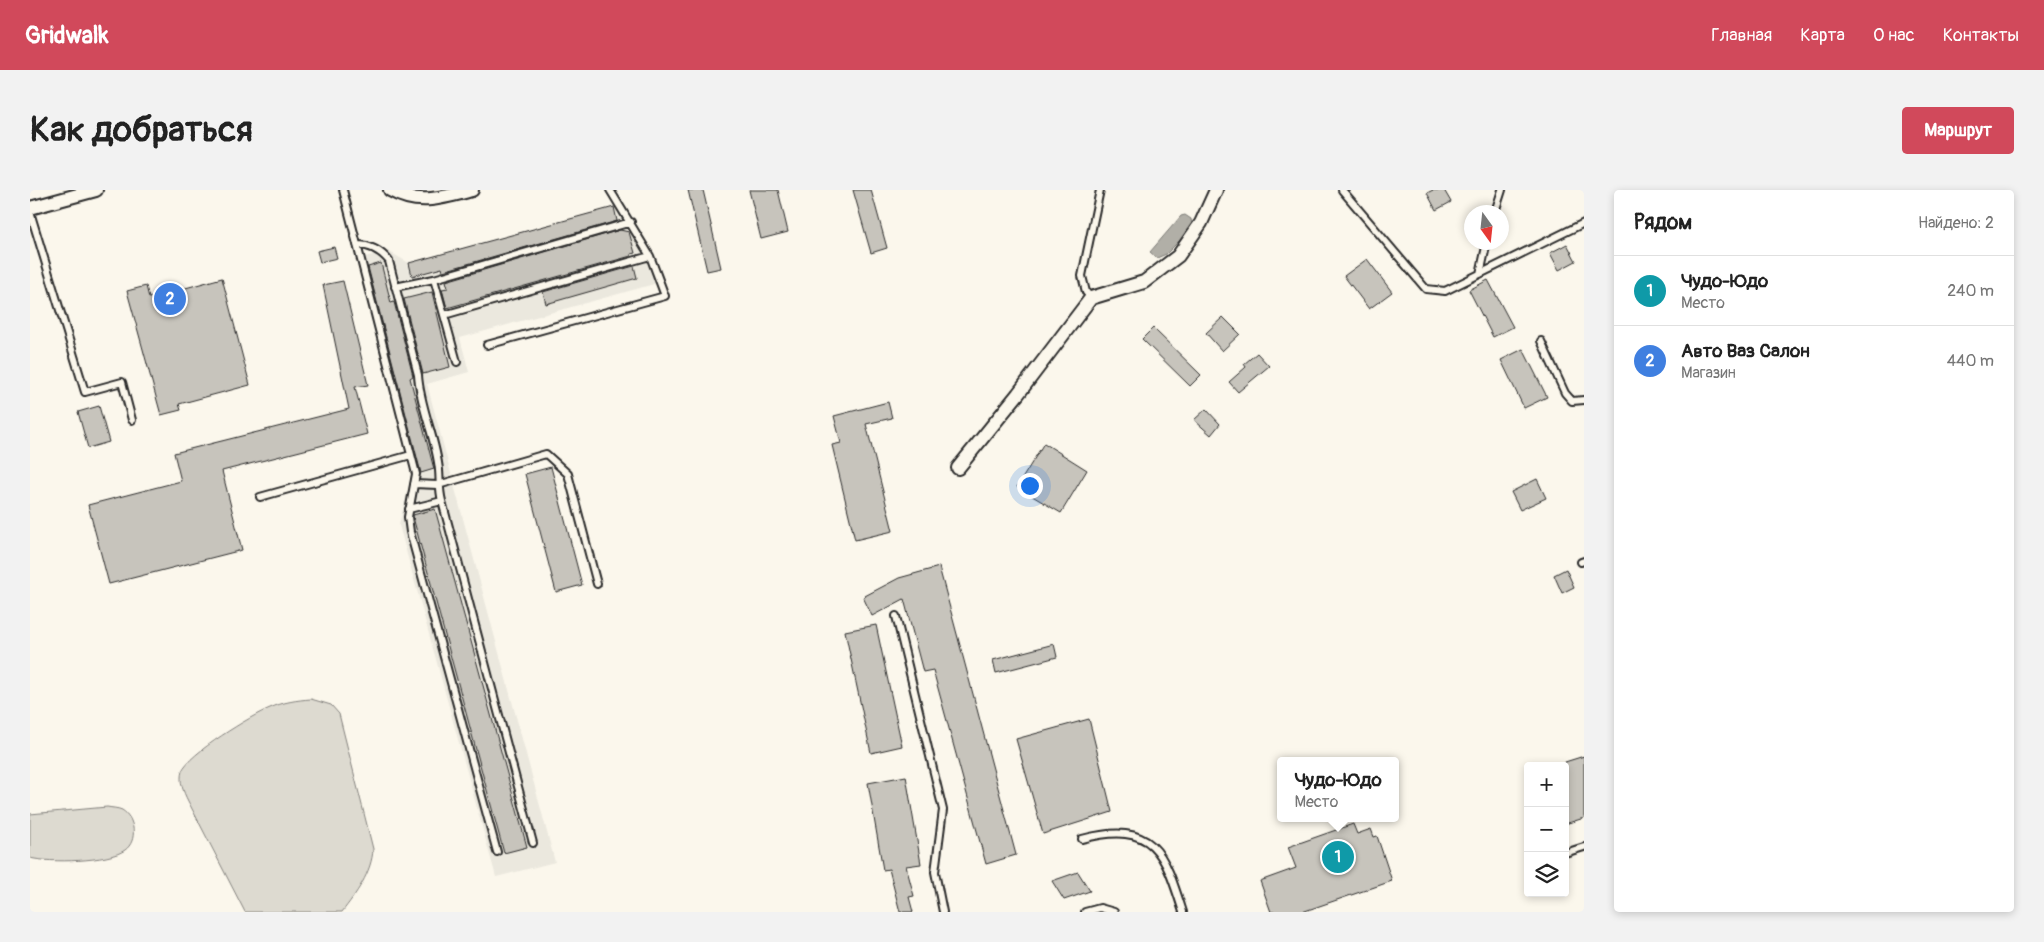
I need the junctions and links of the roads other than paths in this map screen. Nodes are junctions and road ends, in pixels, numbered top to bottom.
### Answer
1 (96, 190) edge
2 (343, 190) edge
3 (390, 190) edge
4 (472, 190) edge
5 (610, 190) edge
6 (1100, 190) edge
7 (1216, 190) edge
8 (1342, 190) edge
9 (1502, 190) edge
10 (1497, 205) edge
11 (30, 208) edge
12 (30, 212) edge
13 (631, 222) junction
14 (1584, 223) edge
15 (357, 245) junction
16 (1485, 250) edge
17 (650, 256) junction
18 (1480, 274) junction
19 (434, 278) junction
20 (395, 287) junction
21 (1091, 298) junction
22 (444, 315) junction
23 (1540, 341) dead end
24 (487, 345) dead end
25 (457, 362) dead end
26 (1584, 400) edge
27 (132, 420) dead end
28 (411, 455) junction
29 (958, 468) dead end
30 (414, 484) junction
31 (438, 485) junction
32 (260, 497) dead end
33 (442, 501) junction
34 (409, 509) junction
35 (597, 584) dead end
36 (896, 616) dead end
37 (1082, 839) dead end
38 (534, 843) dead end
39 (1584, 847) edge
40 (497, 852) dead end
41 (1568, 852) edge
42 (943, 912) edge
43 (1085, 912) edge
44 (1114, 912) edge
45 (1183, 912) edge

1 - 11 street
2 - 15 lane
3 - 4 street
5 - 13 lane
6 - 21 lane
7 - 21 street
8 - 18 lane
9 - 10 lane
12 - 27 lane
13 - 17 lane
13 - 19 lane
14 - 18 lane
15 - 20 lane
15 - 28 lane
16 - 18 lane
17 - 22 lane
17 - 24 lane
19 - 20 lane
19 - 22 lane
20 - 31 lane
21 - 29 street
22 - 25 lane
23 - 26 lane
28 - 30 lane
28 - 32 lane
30 - 31 lane
30 - 34 lane
31 - 33 lane
31 - 35 lane
33 - 34 lane
33 - 38 lane
34 - 40 lane
36 - 42 lane
37 - 45 lane
39 - 41 lane
43 - 44 lane

